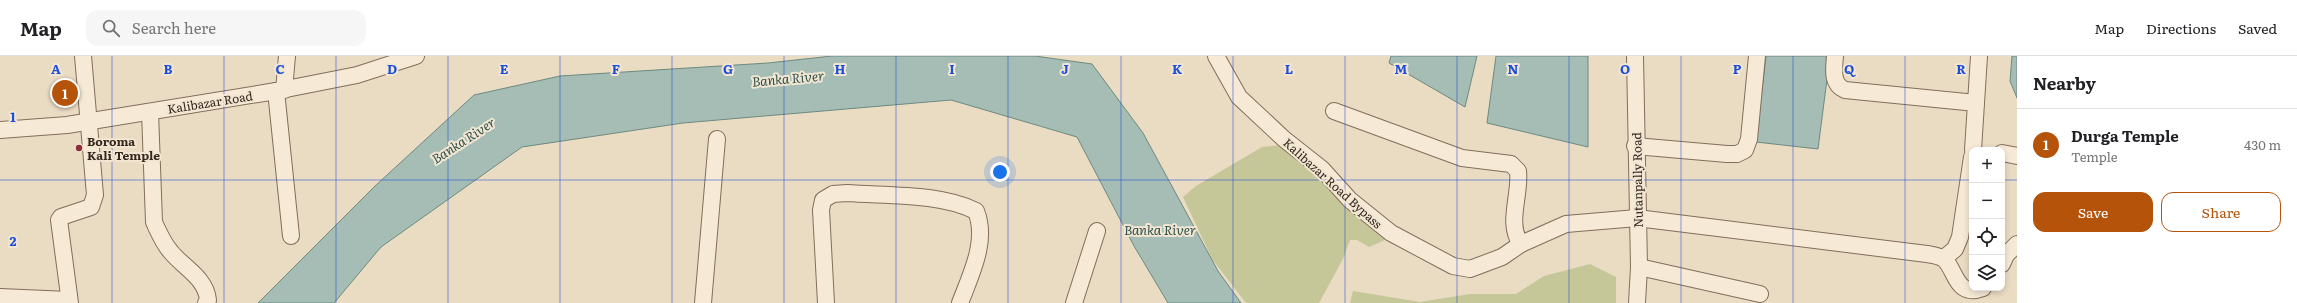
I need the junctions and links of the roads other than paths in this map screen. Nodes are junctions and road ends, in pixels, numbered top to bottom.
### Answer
1 (84, 56) edge
2 (287, 56) edge
3 (416, 56) edge
4 (1216, 56) edge
5 (1635, 56) edge
6 (1757, 56) edge
7 (1835, 56) edge
8 (1979, 56) edge
9 (280, 90) junction
10 (1976, 103) junction
11 (1334, 111) dead end
12 (150, 112) junction
13 (89, 122) junction
14 (0, 130) edge
15 (717, 139) dead end
16 (1635, 146) junction
17 (1976, 147) edge
18 (2005, 154) edge
19 (2017, 156) edge
20 (1970, 183) edge
21 (1637, 218) junction
22 (1097, 231) dead end
23 (291, 236) dead end
24 (1522, 244) junction
25 (2017, 244) edge
26 (2005, 257) edge
27 (1944, 258) junction
28 (1639, 267) junction
29 (1969, 288) edge
30 (1760, 294) dead end
31 (0, 297) edge
32 (69, 301) edge
33 (206, 303) edge
34 (703, 303) edge
35 (826, 303) edge
36 (960, 303) edge
37 (1074, 303) edge
38 (1637, 303) edge

1 - 13 street
2 - 9 street
3 - 9 street, Kalibazar Road
4 - 24 street, Kalibazar Road Bypass
5 - 16 street, Nutanpally Road
6 - 16 street
7 - 10 street
8 - 10 street
9 - 12 street, Kalibazar Road
9 - 23 street
10 - 17 street
11 - 24 street
12 - 13 street, Kalibazar Road
12 - 33 street
13 - 14 street, Kalibazar Road
13 - 32 street
15 - 34 street
16 - 21 street, Nutanpally Road
18 - 19 street
20 - 27 street
21 - 24 street, Kalibazar Road Bypass
21 - 27 street, Kalibazar Road Bypass
21 - 28 street, Nutanpally Road
22 - 37 street
25 - 26 street
27 - 29 street
28 - 30 street
28 - 38 street, Nutanpally Road
31 - 32 street
35 - 36 street

